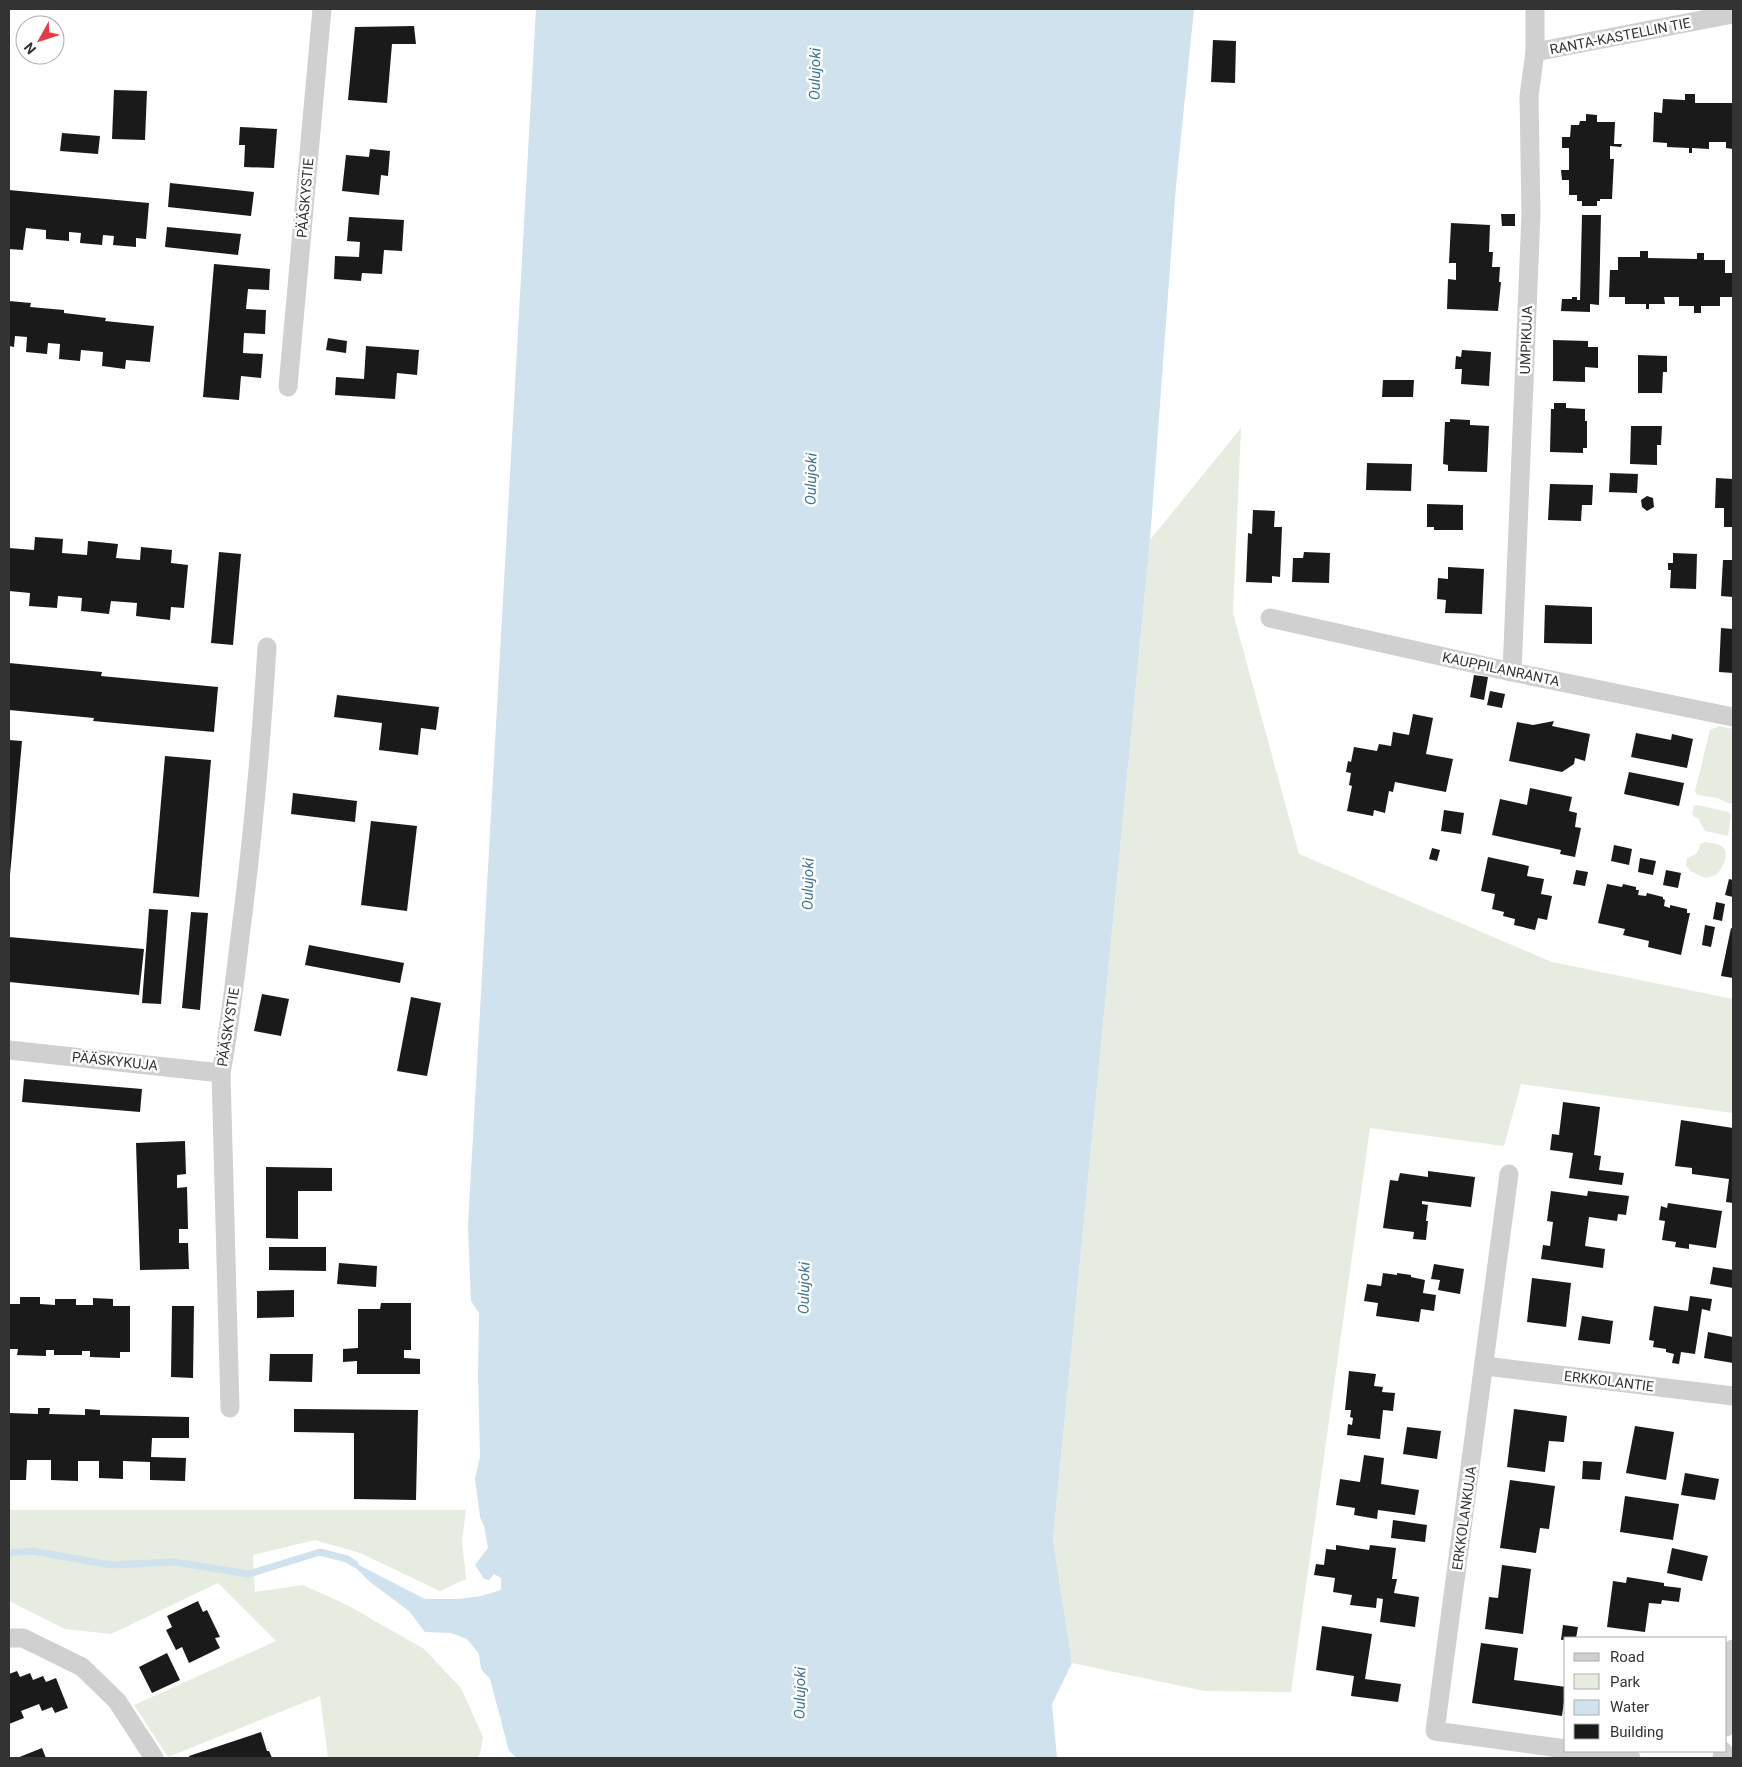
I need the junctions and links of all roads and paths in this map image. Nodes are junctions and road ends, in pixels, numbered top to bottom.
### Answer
1 (322, 9) edge
2 (1535, 9) edge
3 (1733, 14) edge
4 (1535, 52) junction
5 (288, 387) dead end
6 (1270, 618) dead end
7 (267, 647) dead end
8 (1512, 672) junction
9 (1733, 717) edge
10 (9, 1050) edge
11 (221, 1073) junction
12 (1509, 1174) dead end
13 (1485, 1366) junction
14 (1733, 1396) edge
15 (230, 1408) dead end
16 (9, 1638) edge
17 (1733, 1649) edge
18 (1727, 1716) edge
19 (1564, 1749) edge
20 (1585, 1752) edge
21 (154, 1758) edge
22 (1631, 1758) edge

1 - 5 street, PÄÄSKYSTIE
2 - 4 street, UMPIKUJA
3 - 4 street, RANTA-KASTELLIN TIE
4 - 8 street, UMPIKUJA
6 - 8 street, KAUPPILANRANTA
7 - 11 street, PÄÄSKYSTIE
8 - 9 street, KAUPPILANRANTA
10 - 11 street, PÄÄSKYKUJA
11 - 15 street, PÄÄSKYSTIE
12 - 13 street, ERKKOLANKUJA
13 - 14 street, ERKKOLANTIE
13 - 19 street, ERKKOLANKUJA
16 - 21 street
17 - 18 street
20 - 22 street

